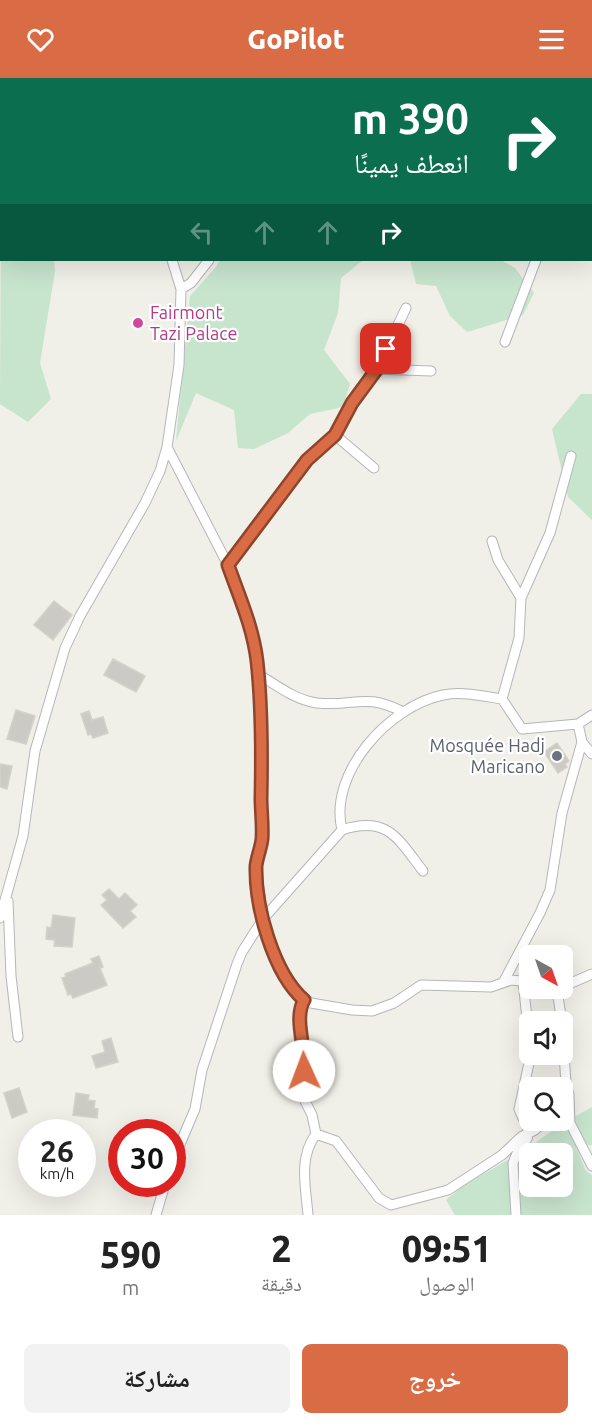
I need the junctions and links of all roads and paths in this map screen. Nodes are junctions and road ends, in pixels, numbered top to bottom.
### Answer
1 (172, 261) edge
2 (208, 261) edge
3 (536, 261) edge
4 (182, 289) junction
5 (406, 308) dead end
6 (505, 342) dead end
7 (377, 369) junction
8 (431, 371) dead end
9 (335, 435) junction
10 (167, 447) junction
11 (571, 456) dead end
12 (374, 468) dead end
13 (492, 541) dead end
14 (228, 565) junction
15 (521, 598) junction
16 (258, 674) junction
17 (502, 699) junction
18 (404, 712) junction
19 (592, 715) edge
20 (578, 724) junction
21 (582, 742) junction
22 (592, 754) edge
23 (342, 830) junction
24 (423, 871) dead end
25 (6, 889) edge
26 (0, 918) edge
27 (263, 919) junction
28 (592, 974) edge
29 (504, 981) junction
30 (519, 982) edge
31 (573, 982) edge
32 (304, 1000) junction
33 (18, 1037) dead end
34 (529, 1065) edge
35 (186, 1130) edge
36 (573, 1131) edge
37 (529, 1132) junction
38 (316, 1134) junction
39 (592, 1166) edge
40 (161, 1197) edge
41 (156, 1215) edge
42 (308, 1215) edge
43 (516, 1215) edge

1 - 4 street
2 - 4 street
3 - 6 street
4 - 10 street
5 - 7 street
7 - 8 street
7 - 9 street
9 - 12 street
9 - 14 street
10 - 14 street
10 - 25 street
11 - 15 street
13 - 15 street
14 - 16 street
15 - 17 street
16 - 18 street
16 - 27 street
17 - 18 street
17 - 20 street
18 - 23 street
19 - 20 street
20 - 21 street
21 - 22 street
21 - 29 street
23 - 24 street
23 - 27 street
25 - 26 street
25 - 33 street
27 - 32 street
27 - 35 street
28 - 31 street
29 - 30 street
29 - 32 street
32 - 38 street
34 - 37 street
36 - 39 street
37 - 38 street
37 - 43 street
38 - 42 street
40 - 41 street

